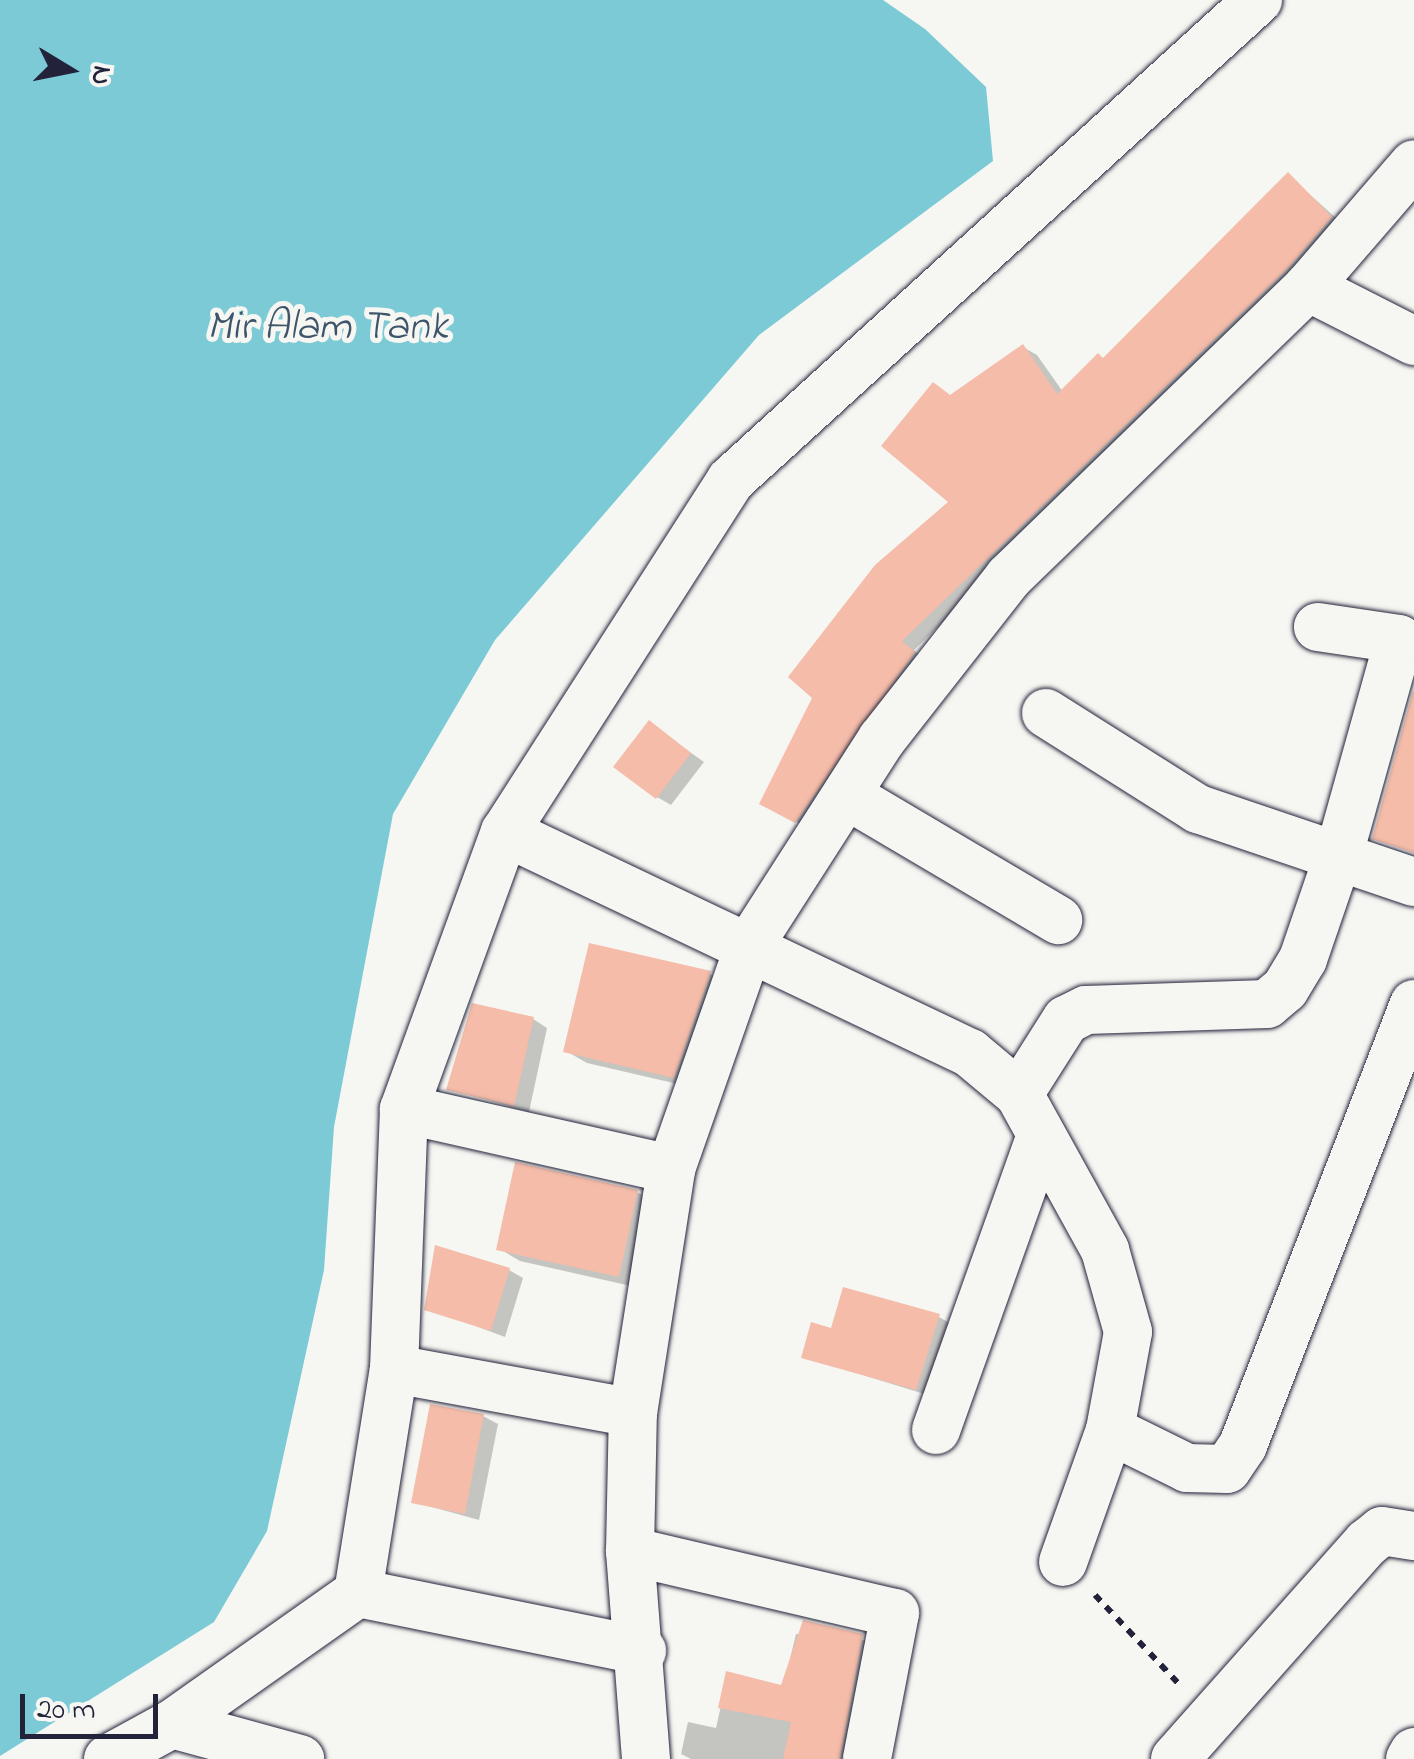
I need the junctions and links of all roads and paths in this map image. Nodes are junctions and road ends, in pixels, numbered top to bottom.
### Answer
1 (1258, 0) edge
2 (1414, 164) edge
3 (1308, 287) junction
4 (1414, 340) edge
5 (1407, 621) edge
6 (1318, 627) dead end
7 (1046, 712) dead end
8 (850, 797) junction
9 (506, 832) junction
10 (1339, 854) junction
11 (1414, 882) edge
12 (1058, 920) dead end
13 (749, 946) junction
14 (1414, 1004) edge
15 (1019, 1094) junction
16 (404, 1109) junction
17 (1040, 1138) junction
18 (671, 1169) junction
19 (394, 1369) junction
20 (633, 1413) junction
21 (936, 1430) dead end
22 (1110, 1430) junction
23 (1414, 1536) edge
24 (630, 1551) junction
25 (1063, 1562) joint
26 (358, 1593) junction
27 (642, 1651) junction
28 (1211, 1718) junction
29 (172, 1724) junction
30 (1414, 1752) edge
31 (108, 1759) edge
32 (300, 1759) edge
33 (646, 1759) edge
34 (867, 1759) edge
35 (1175, 1759) edge
36 (1410, 1759) edge

1 - 9 street
2 - 3 street
3 - 4 street
3 - 8 street
5 - 6 street
5 - 10 street
7 - 10 street
8 - 12 street
8 - 13 street
9 - 13 street
9 - 16 street
10 - 11 street
10 - 15 street
13 - 15 street
13 - 18 street
14 - 22 street
15 - 17 street
16 - 18 street
16 - 19 street
17 - 21 street
17 - 22 street
18 - 20 street
19 - 20 street
19 - 26 street
20 - 24 street
22 - 25 street
23 - 28 street
24 - 27 street
24 - 34 street
25 - 28 path
26 - 27 street
26 - 29 street
27 - 33 street
28 - 35 street
29 - 31 street
29 - 32 street
30 - 36 street

